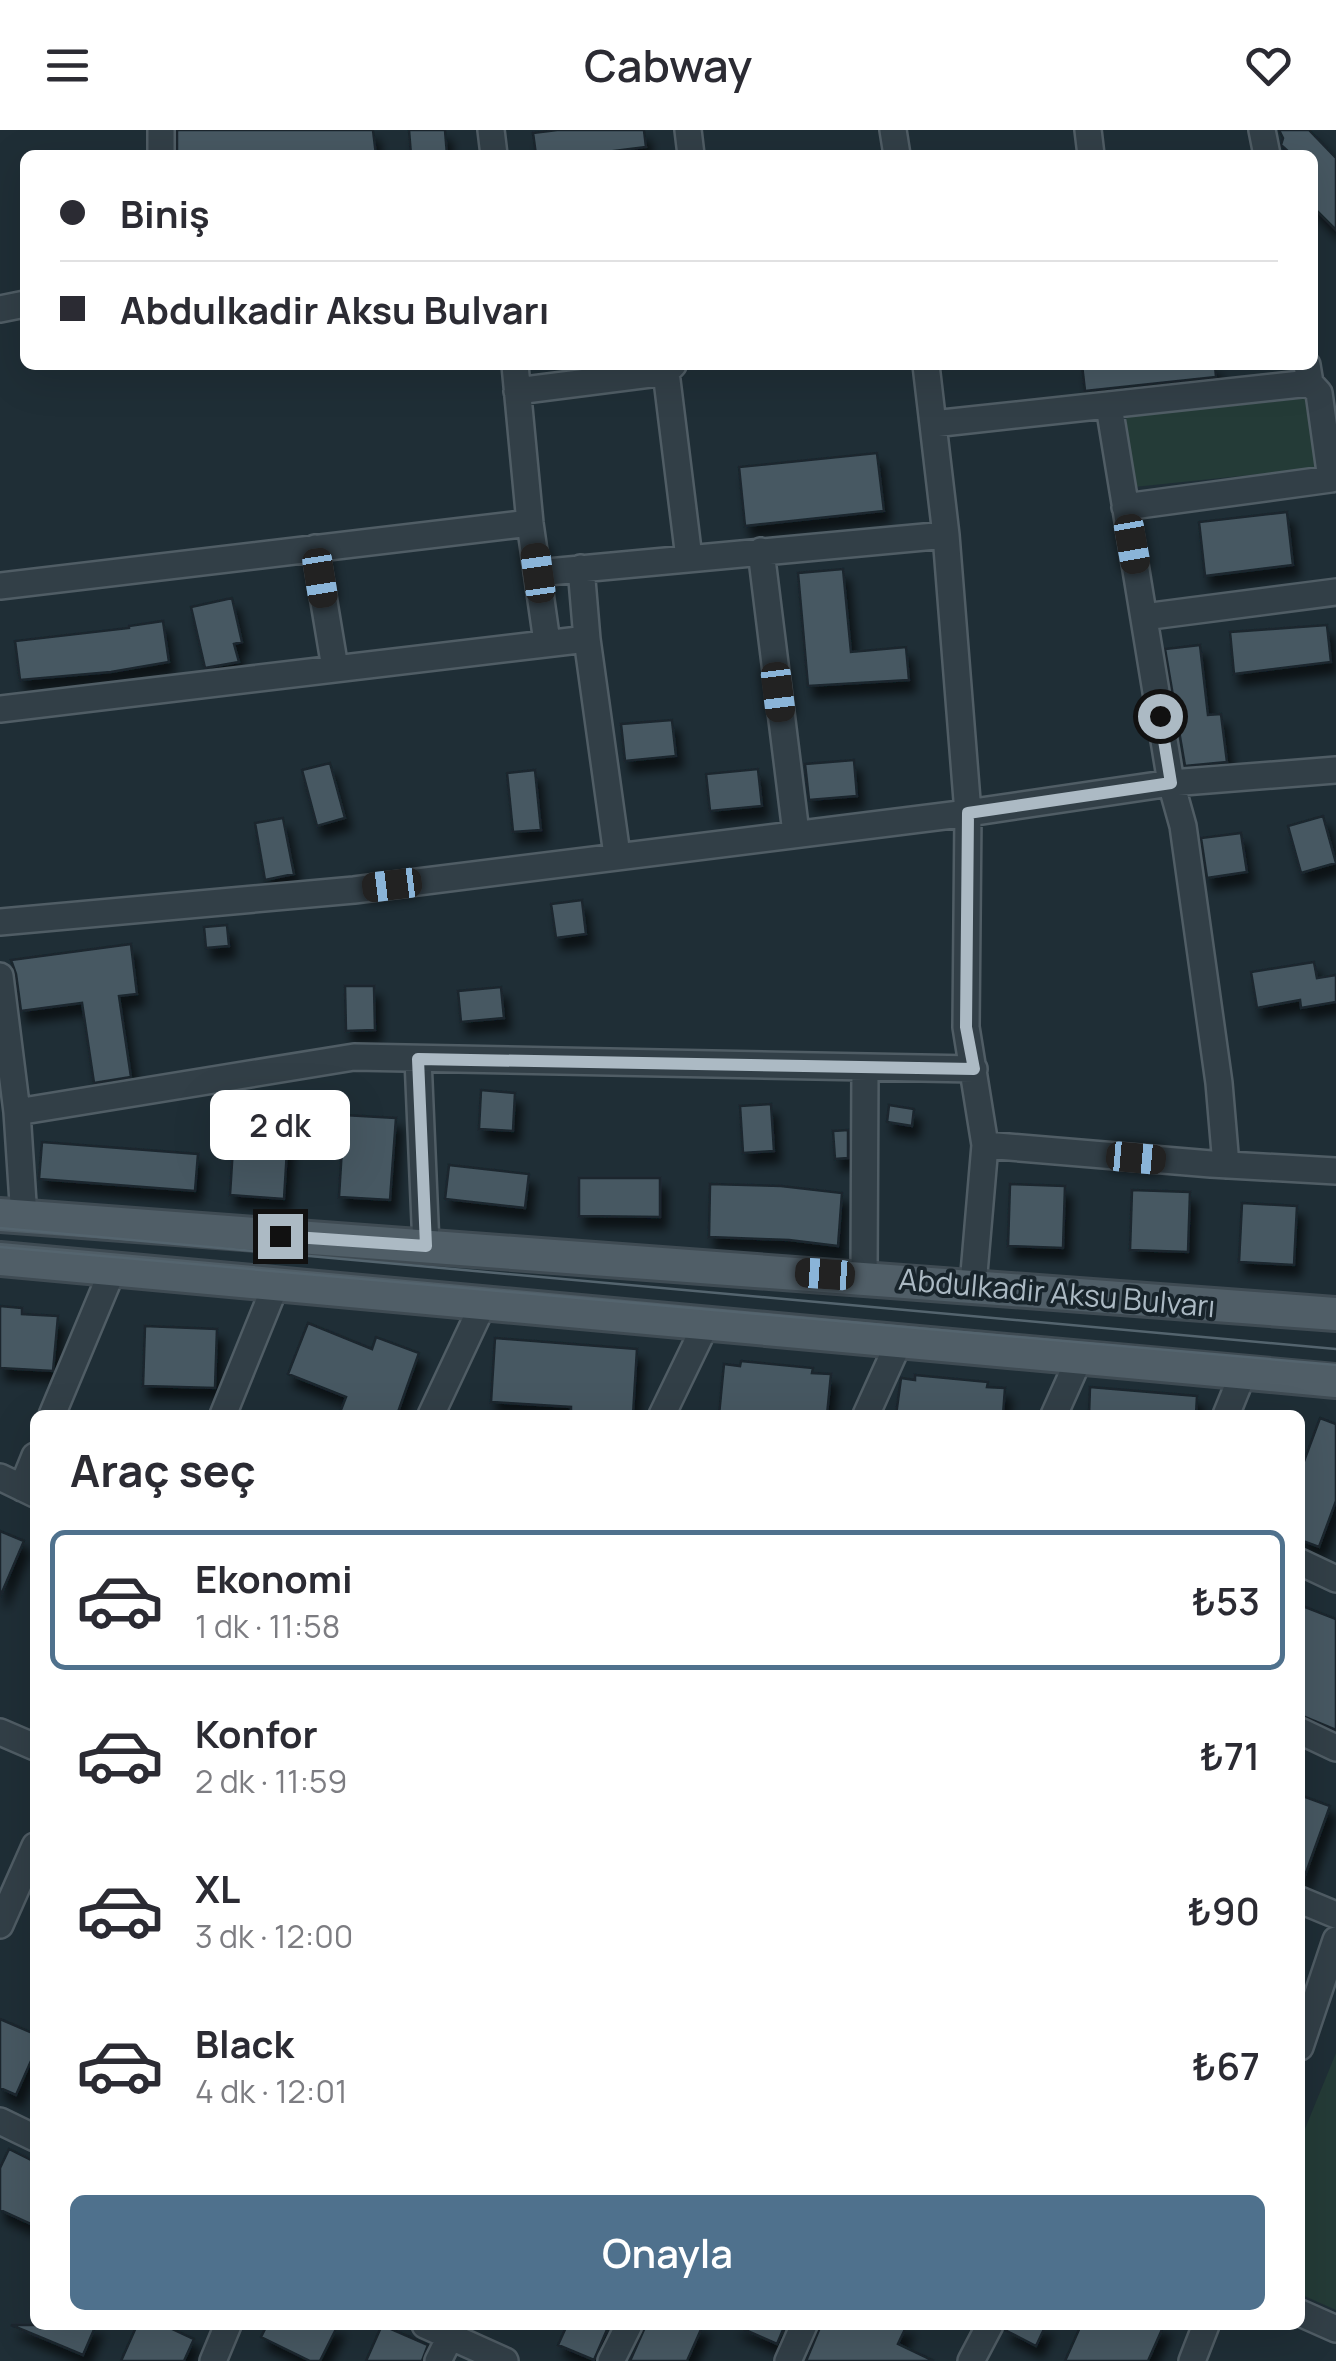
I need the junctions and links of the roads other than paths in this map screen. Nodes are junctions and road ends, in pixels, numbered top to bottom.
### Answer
1 (652, 370) edge
2 (669, 370) edge
3 (927, 370) edge
4 (1309, 374) edge
5 (516, 378) edge
6 (1108, 406) junction
7 (933, 424) junction
8 (1334, 478) edge
9 (1125, 507) junction
10 (530, 523) junction
11 (946, 535) junction
12 (315, 548) junction
13 (761, 551) junction
14 (688, 558) junction
15 (581, 568) junction
16 (538, 573) junction
17 (0, 586) edge
18 (1336, 592) edge
19 (1144, 617) junction
20 (587, 639) junction
21 (547, 642) junction
22 (334, 668) junction
23 (0, 709) edge
24 (1336, 770) edge
25 (1171, 783) junction
26 (968, 813) junction
27 (796, 833) junction
28 (617, 855) junction
29 (0, 922) edge
30 (0, 976) edge
31 (418, 1059) junction
32 (865, 1068) junction
33 (974, 1069) junction
34 (17, 1112) junction
35 (985, 1144) junction
36 (1226, 1165) junction
37 (1336, 1171) edge
38 (12, 1216) edge
39 (426, 1246) junction
40 (0, 1259) edge
41 (113, 1270) junction
42 (864, 1277) junction
43 (276, 1284) junction
44 (973, 1285) junction
45 (484, 1302) junction
46 (1336, 1314) edge
47 (706, 1326) junction
48 (900, 1342) junction
49 (1079, 1359) junction
50 (1244, 1371) junction
51 (1336, 1381) edge
52 (54, 1410) edge
53 (224, 1410) edge
54 (433, 1410) edge
55 (664, 1410) edge
56 (868, 1410) edge
57 (1056, 1410) edge
58 (1228, 1410) edge
59 (1305, 1564) edge
60 (1336, 1579) edge
61 (0, 1732) edge
62 (1305, 1733) edge
63 (30, 1746) edge
64 (1336, 1748) edge
65 (30, 1857) edge
66 (1305, 1902) edge
67 (1336, 1916) edge
68 (0, 1924) edge
69 (1336, 1940) edge
70 (1305, 2032) edge
71 (0, 2121) edge
72 (30, 2136) edge
73 (1305, 2314) edge
74 (1336, 2329) edge
75 (226, 2330) edge
76 (626, 2330) edge
77 (802, 2330) edge
78 (988, 2330) edge
79 (1204, 2330) edge
80 (453, 2331) edge
81 (213, 2361) edge
82 (438, 2361) edge
83 (506, 2361) edge
84 (611, 2361) edge
85 (788, 2361) edge
86 (972, 2361) edge
87 (1192, 2361) edge

1 - 5 street
2 - 14 street
3 - 7 street
4 - 6 street
4 - 8 street
5 - 10 street
6 - 7 street
6 - 9 street
7 - 11 street
8 - 9 street
9 - 19 street
10 - 12 street
10 - 16 street
11 - 13 street
11 - 26 street
12 - 17 street
12 - 22 street
13 - 14 street
13 - 27 street
14 - 15 street
15 - 16 street
15 - 20 street
16 - 21 street
18 - 19 street
19 - 25 street
20 - 21 street
20 - 28 street
21 - 22 street
22 - 23 street
24 - 25 street
25 - 26 street
25 - 36 street
26 - 27 street
26 - 33 street
27 - 28 street
28 - 29 street
30 - 34 street
31 - 32 street
31 - 34 street
31 - 39 street
32 - 33 street
32 - 42 street
33 - 35 street
34 - 38 street
35 - 36 street
35 - 44 street
36 - 37 street
38 - 39 main road, Abdulkadir Aksu Bulvarı
39 - 42 main road, Abdulkadir Aksu Bulvarı
40 - 41 main road
41 - 43 main road
41 - 52 street
42 - 44 main road, Abdulkadir Aksu Bulvarı
43 - 45 main road
43 - 53 street
44 - 46 main road, Abdulkadir Aksu Bulvarı
45 - 47 main road
45 - 54 street
47 - 48 main road
47 - 55 street
48 - 49 main road
48 - 56 street
49 - 50 main road
49 - 57 street
50 - 51 main road
50 - 58 street
59 - 60 street
61 - 63 street
62 - 64 street
65 - 68 street
66 - 67 street
69 - 70 street
71 - 72 street
73 - 74 street
75 - 81 street
76 - 84 street
77 - 85 street
78 - 86 street
79 - 87 street
80 - 82 street
80 - 83 street

